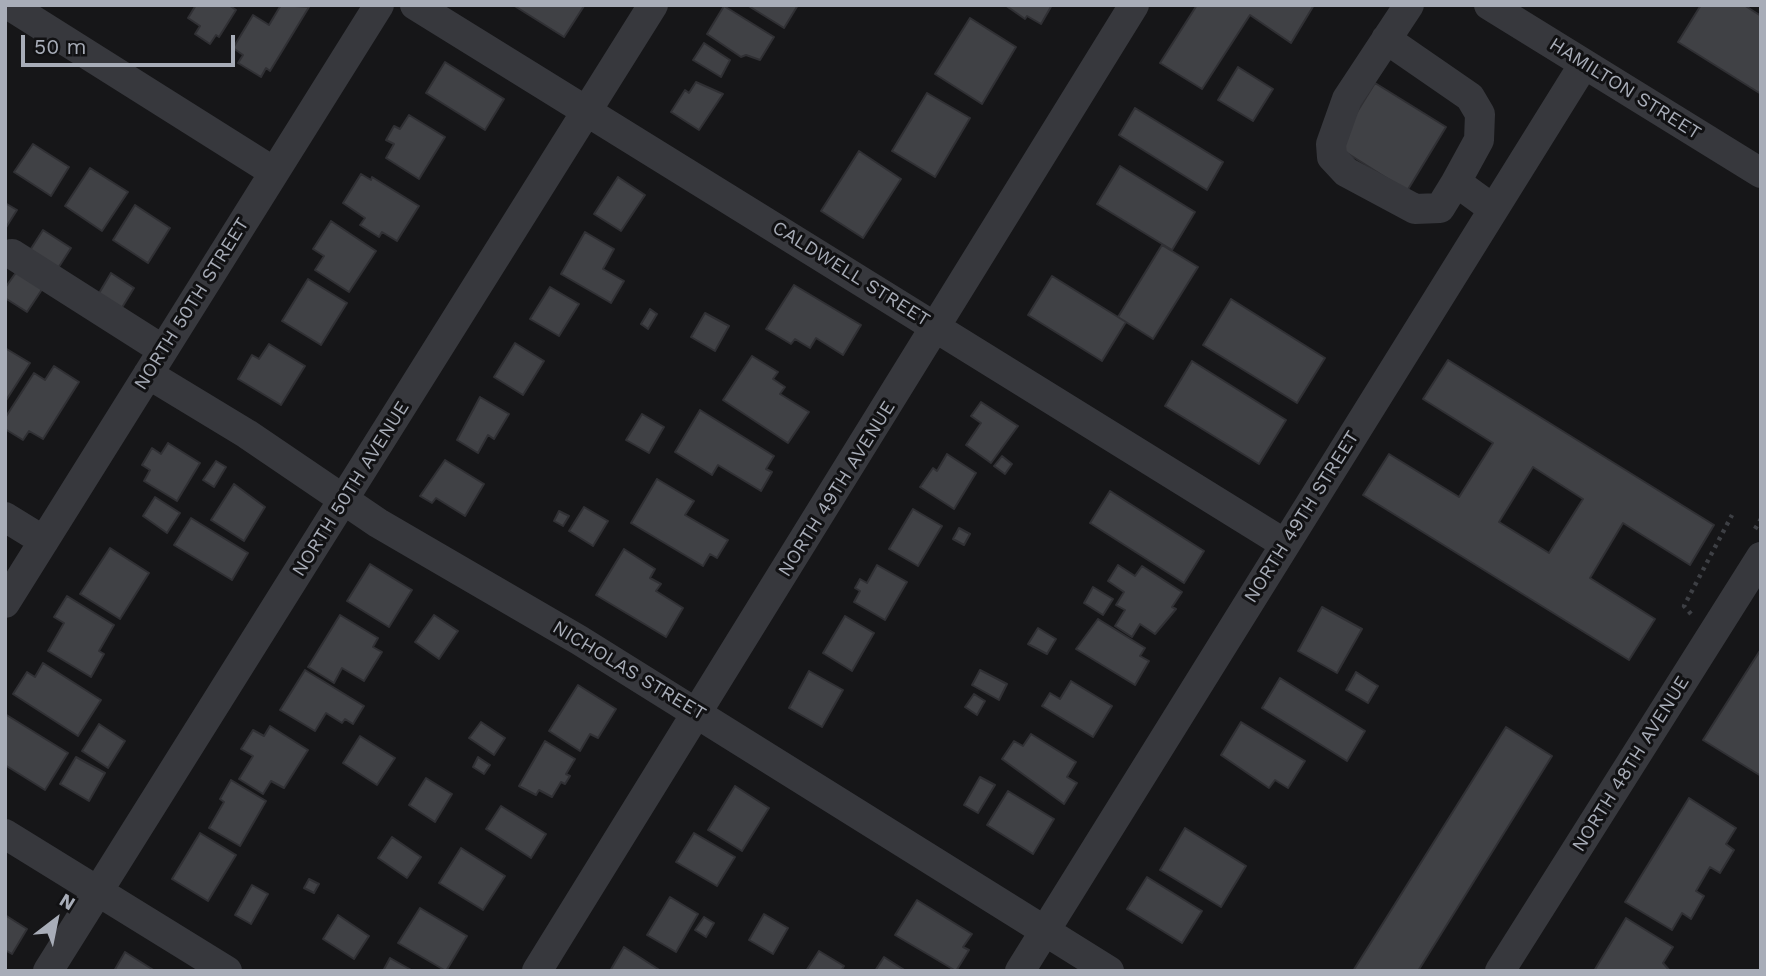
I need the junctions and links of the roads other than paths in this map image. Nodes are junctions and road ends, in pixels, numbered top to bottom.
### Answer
1 (9, 5) edge
2 (379, 5) edge
3 (415, 5) edge
4 (653, 5) edge
5 (1134, 5) edge
6 (1409, 5) edge
7 (1489, 5) edge
8 (1386, 40) junction
9 (1584, 64) junction
10 (588, 111) junction
11 (274, 172) junction
12 (1761, 173) edge
13 (1457, 182) junction
14 (1493, 209) junction
15 (12, 254) dead end
16 (937, 327) junction
17 (155, 362) junction
18 (344, 501) junction
19 (5, 517) edge
20 (44, 541) junction
21 (1285, 544) junction
22 (1761, 557) edge
23 (5, 603) edge
24 (698, 713) junction
25 (5, 834) edge
26 (98, 891) junction
27 (1045, 932) junction
28 (48, 971) edge
29 (227, 971) edge
30 (537, 971) edge
31 (1020, 971) edge
32 (1109, 971) edge
33 (1500, 971) edge

1 - 11 street
2 - 11 street, NORTH 50TH STREET
3 - 10 street, CALDWELL STREET
4 - 10 street, NORTH 50TH AVENUE
5 - 16 street, NORTH 49TH AVENUE
6 - 8 street
7 - 9 street, HAMILTON STREET
8 - 13 street
8 - 13 street
9 - 12 street, HAMILTON STREET
9 - 14 street, NORTH 49TH STREET
10 - 16 street, CALDWELL STREET
10 - 18 street, NORTH 50TH AVENUE
11 - 17 street, NORTH 50TH STREET
13 - 14 street
14 - 21 street, NORTH 49TH STREET
15 - 17 street, NICHOLAS STREET
16 - 21 street, CALDWELL STREET
16 - 24 street, NORTH 49TH AVENUE
17 - 18 street, NICHOLAS STREET
17 - 20 street, NORTH 50TH STREET
18 - 24 street, NICHOLAS STREET
18 - 26 street, NORTH 50TH AVENUE
19 - 20 street
20 - 23 street, NORTH 50TH STREET
21 - 27 street, NORTH 49TH STREET
22 - 33 street, NORTH 48TH AVENUE
24 - 27 street, NICHOLAS STREET
24 - 30 street, NORTH 49TH AVENUE
25 - 26 street
26 - 28 street, NORTH 50TH AVENUE
26 - 29 street
27 - 31 street, NORTH 49TH STREET
27 - 32 street, NICHOLAS STREET

